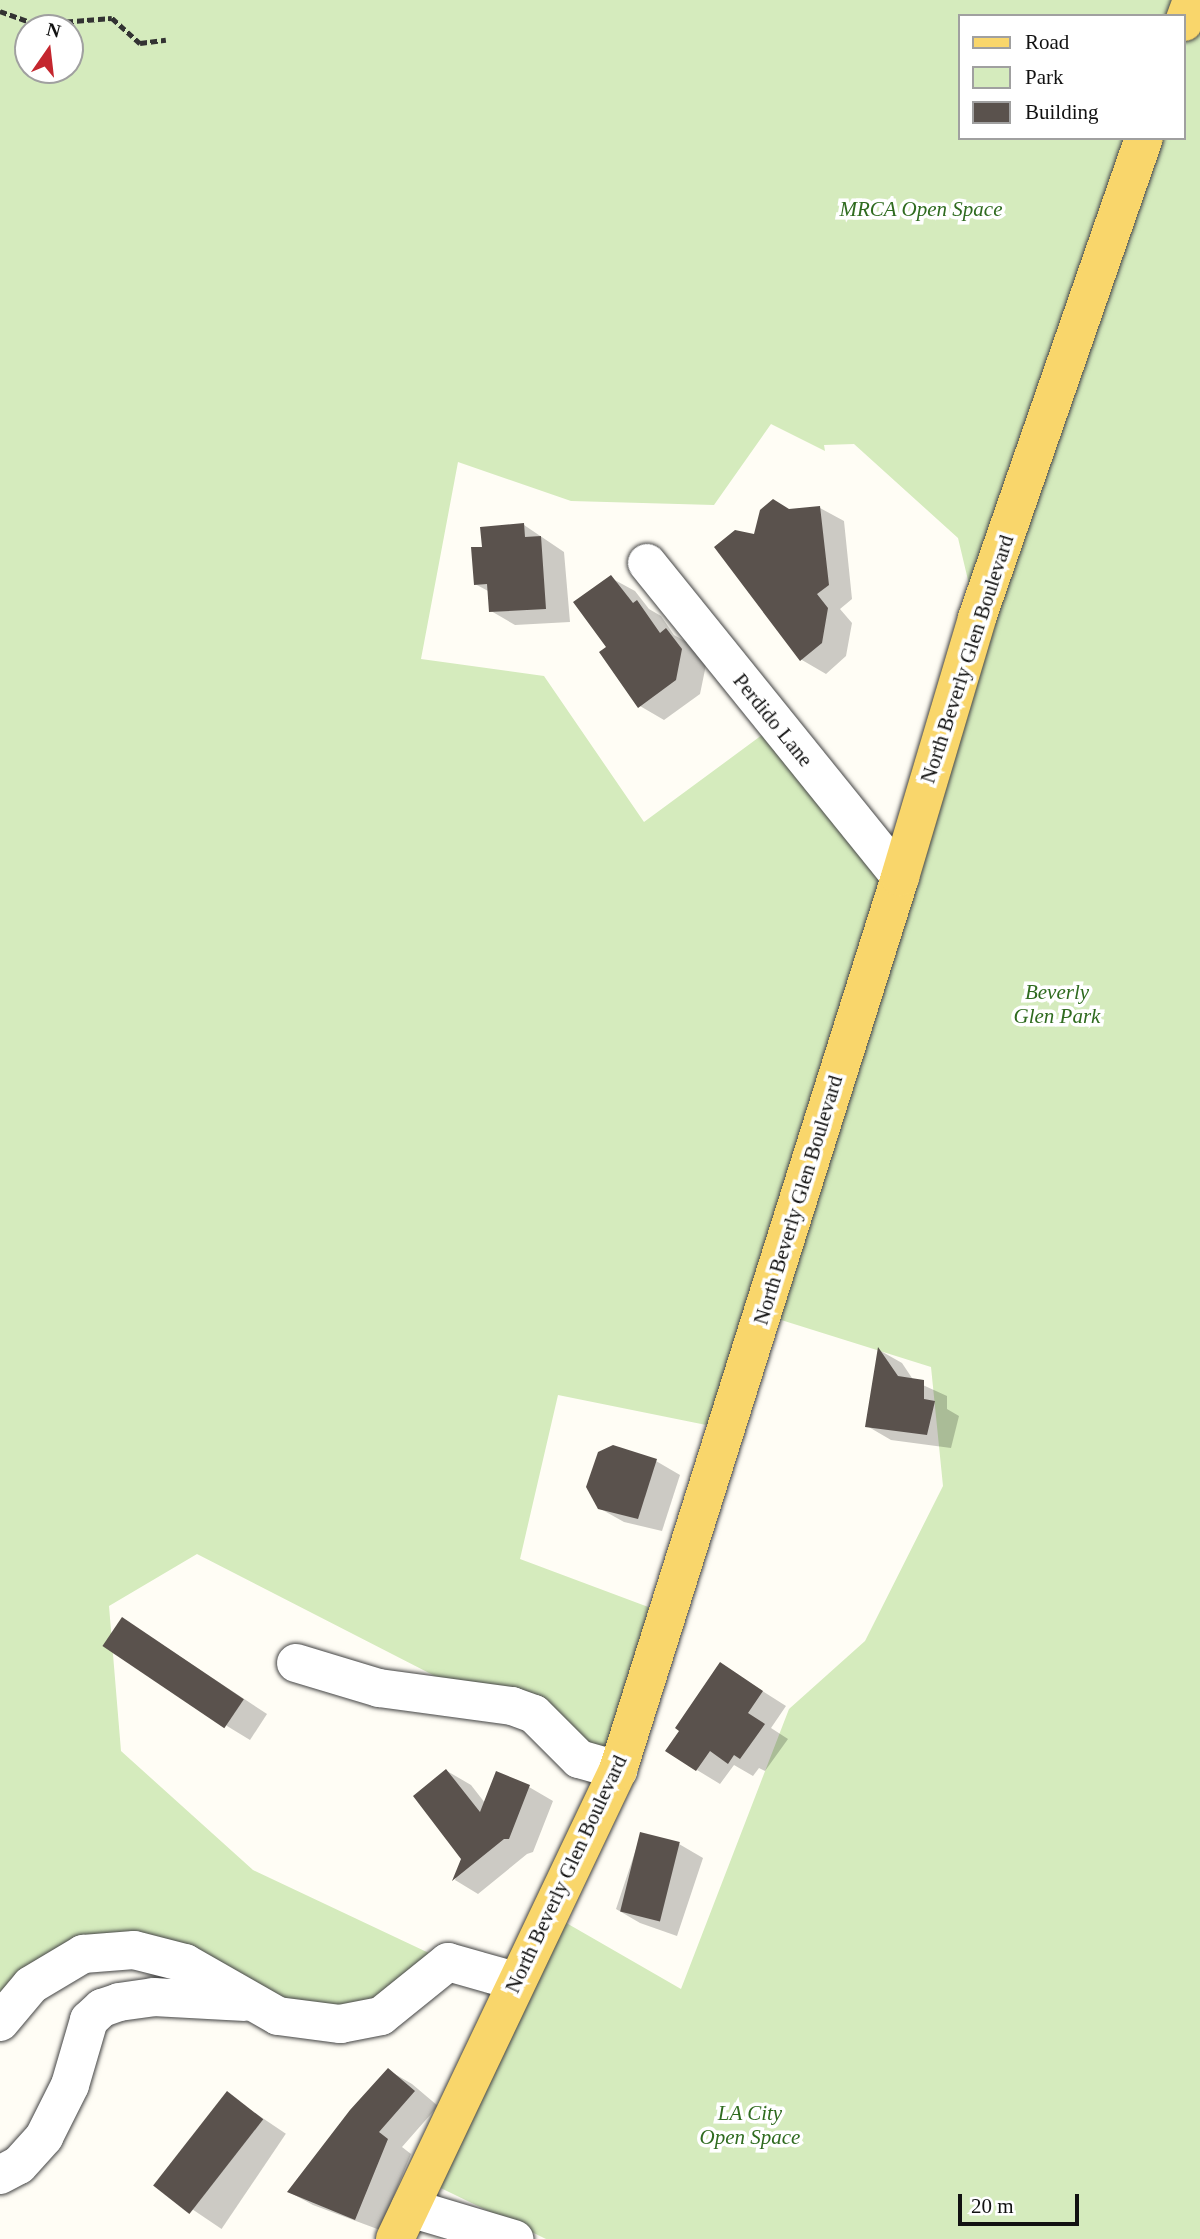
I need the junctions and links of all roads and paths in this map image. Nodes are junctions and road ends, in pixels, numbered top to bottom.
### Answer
1 (1192, 0) edge
2 (0, 11) edge
3 (1186, 16) edge
4 (166, 40) dead end
5 (1143, 140) edge
6 (647, 563) dead end
7 (900, 877) junction
8 (296, 1664) dead end
9 (618, 1770) junction
10 (515, 1981) junction
11 (254, 2002) junction
12 (0, 2022) edge
13 (0, 2175) edge
14 (402, 2223) edge
15 (514, 2239) edge

1 - 3 main road
2 - 4 path
5 - 7 main road, North Beverly Glen Boulevard
6 - 7 street, Perdido Lane
7 - 9 main road, North Beverly Glen Boulevard
8 - 9 street
9 - 10 main road, North Beverly Glen Boulevard
10 - 11 street
10 - 14 main road, North Beverly Glen Boulevard
11 - 12 street
11 - 13 street
14 - 15 street

